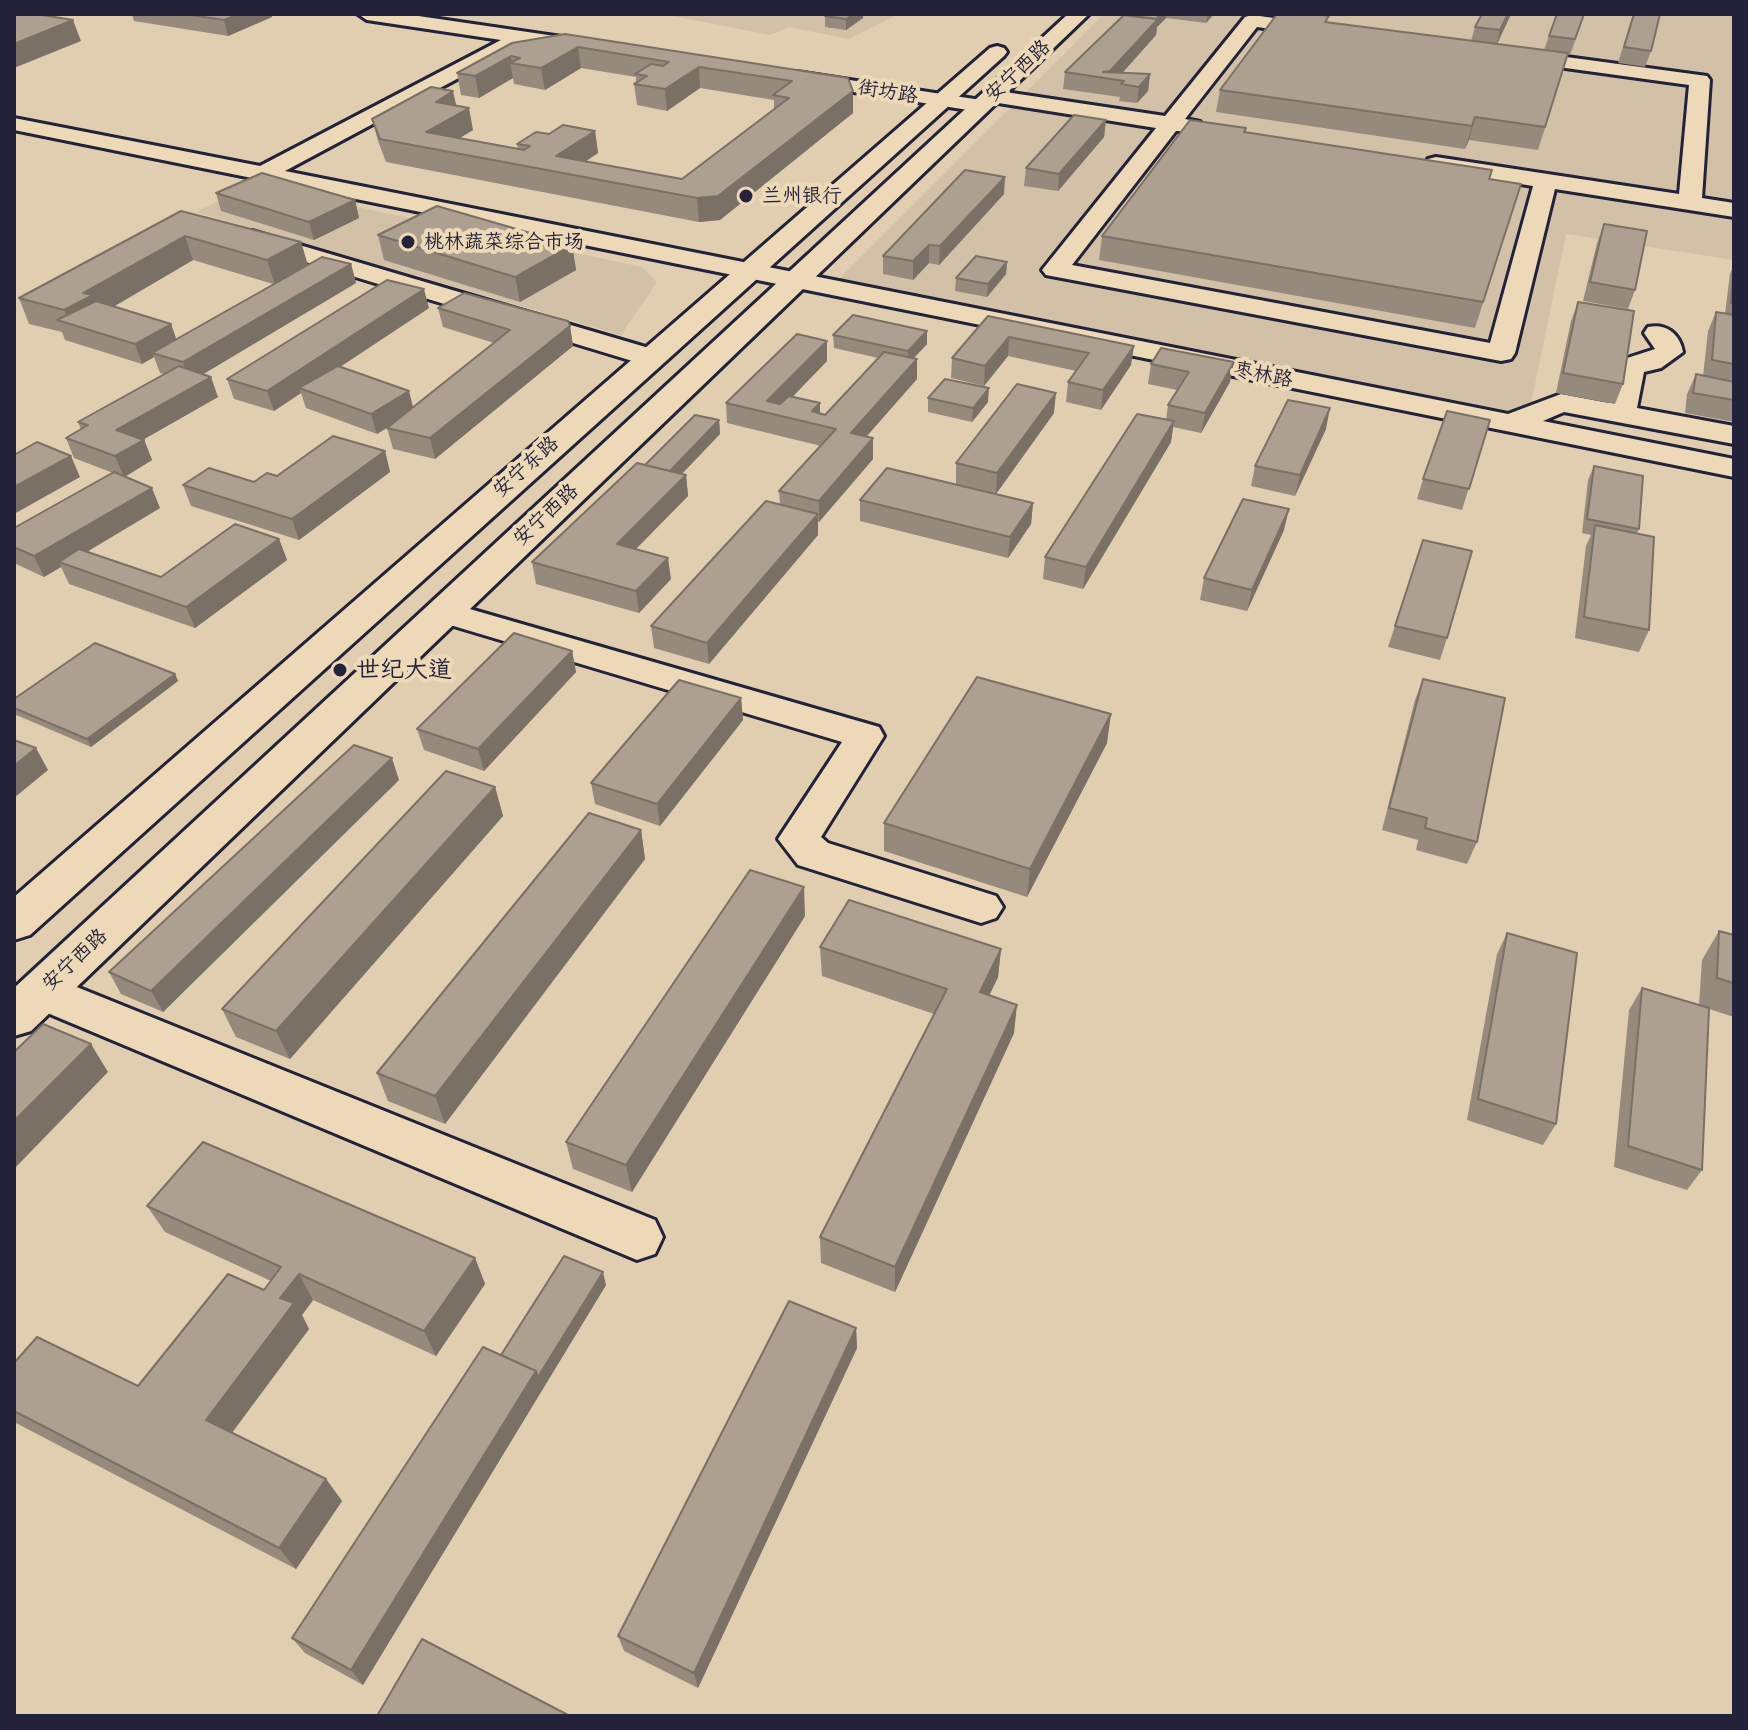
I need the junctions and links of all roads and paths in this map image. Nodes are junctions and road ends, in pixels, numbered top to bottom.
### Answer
1 (367, 14) edge
2 (1079, 14) edge
3 (1018, 33) dead end
4 (1345, 33) edge
5 (521, 37) junction
6 (609, 50) edge
7 (1484, 52) edge
8 (774, 75) edge
9 (942, 100) junction
10 (987, 101) junction
11 (1171, 123) junction
12 (14, 124) edge
13 (1218, 131) edge
14 (1421, 162) edge
15 (263, 174) junction
16 (1546, 181) junction
17 (1690, 203) junction
18 (1734, 210) edge
19 (233, 233) edge
20 (745, 271) junction
21 (398, 281) junction
22 (793, 281) junction
23 (371, 297) edge
24 (1658, 333) dead end
25 (649, 357) junction
26 (1621, 414) junction
27 (1509, 424) junction
28 (1734, 435) edge
29 (1734, 468) edge
30 (442, 612) junction
31 (981, 907) dead end
32 (14, 923) edge
33 (28, 1004) edge
34 (637, 1237) dead end

1 - 5 street
2 - 10 main road, 安宁西路
3 - 9 main road, 安宁东路
4 - 11 street
5 - 6 street
5 - 15 street
7 - 17 street
8 - 9 street, 街坊路
9 - 10 street, 街坊路
9 - 20 main road, 安宁东路
10 - 11 street, 街坊路
10 - 22 main road, 安宁西路
11 - 13 street, 街坊路
11 - 16 street
12 - 15 street, 枣林路
14 - 16 street
15 - 20 street, 枣林路
16 - 17 street
17 - 18 street
19 - 21 street
20 - 22 street, 枣林路
20 - 25 main road, 安宁东路
21 - 23 street
21 - 25 street
22 - 27 street, 枣林路
22 - 30 main road, 安宁西路
24 - 26 street
25 - 32 main road, 安宁东路
26 - 27 street
26 - 28 street
27 - 29 street, 枣林路
30 - 31 street
30 - 33 main road, 安宁西路
33 - 34 street

